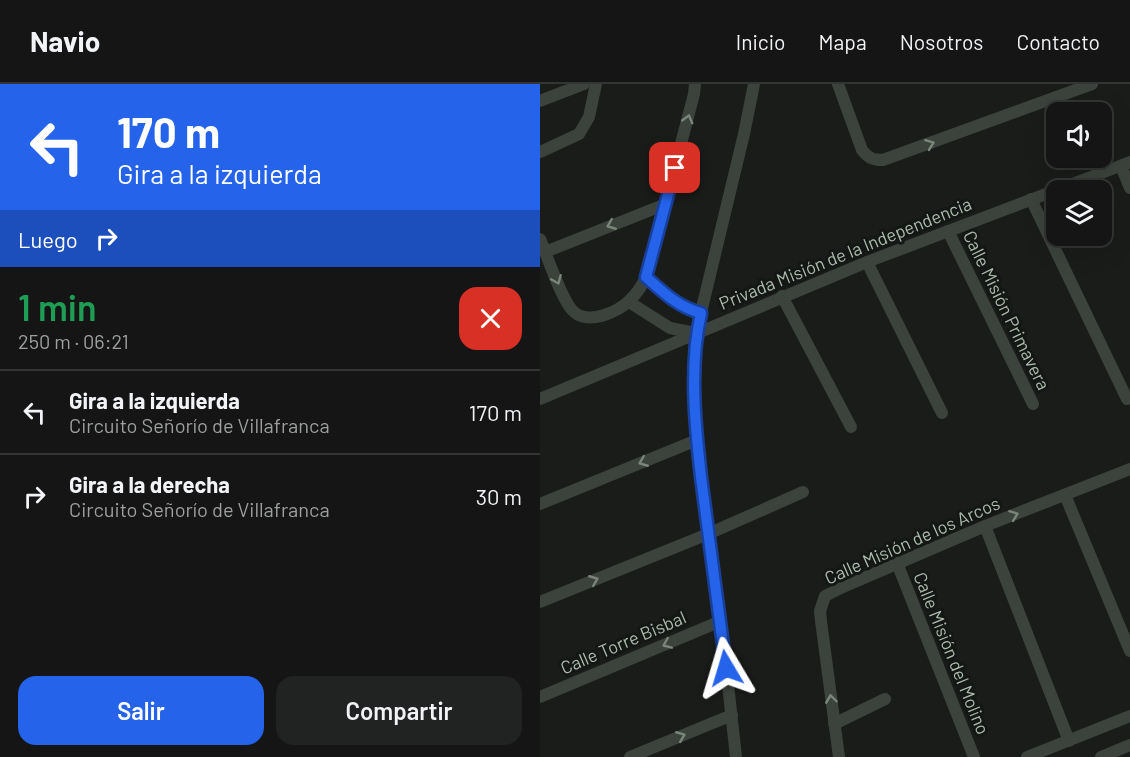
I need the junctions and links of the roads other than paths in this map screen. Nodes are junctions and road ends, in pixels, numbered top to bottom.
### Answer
1 (584, 84) edge
2 (596, 84) edge
3 (695, 84) edge
4 (753, 84) edge
5 (852, 84) edge
6 (1092, 84) edge
7 (838, 87) edge
8 (540, 101) edge
9 (540, 152) edge
10 (1125, 164) edge
11 (1130, 188) edge
12 (1031, 199) junction
13 (666, 204) junction
14 (948, 231) junction
15 (540, 239) edge
16 (545, 252) junction
17 (867, 262) junction
18 (646, 277) junction
19 (782, 296) junction
20 (629, 302) junction
21 (701, 313) junction
22 (696, 333) junction
23 (540, 399) edge
24 (1127, 399) dead end
25 (1033, 405) dead end
26 (942, 413) dead end
27 (851, 427) dead end
28 (697, 440) junction
29 (1130, 469) edge
30 (803, 492) dead end
31 (1065, 495) junction
32 (540, 504) edge
33 (985, 526) junction
34 (708, 534) junction
35 (897, 563) junction
36 (540, 602) edge
37 (721, 621) junction
38 (1130, 651) edge
39 (540, 697) edge
40 (885, 699) dead end
41 (732, 715) junction
42 (1130, 716) edge
43 (834, 724) junction
44 (1069, 741) junction
45 (1130, 745) edge
46 (630, 757) edge
47 (736, 757) edge
48 (839, 757) edge
49 (974, 757) edge
50 (1027, 757) edge
51 (1101, 757) edge

1 - 8 street
2 - 9 street
13 -> 3 street
4 - 21 street
5 - 7 street
7 -> 6 street
10 - 11 street
10 - 12 street, Privada Misión de la Independencia
12 - 14 street, Privada Misión de la Independencia
12 - 24 street
13 -> 16 street
13 - 18 street
14 - 17 street, Privada Misión de la Independencia
14 - 25 street, Calle Misión Primavera
15 - 16 street
16 -> 20 street
17 - 19 street, Privada Misión de la Independencia
17 - 26 street
18 - 20 street
18 - 21 street
19 - 22 street, Privada Misión de la Independencia
19 - 27 street
20 - 22 street
21 - 22 street
22 - 23 street, Privada Misión de la Independencia
22 - 28 street
28 -> 32 street
28 - 34 street
29 - 31 street, Calle Misión de los Arcos
30 - 34 street
33 -> 31 street, Calle Misión de los Arcos
31 - 38 street
33 - 35 street, Calle Misión de los Arcos
33 - 44 street
36 -> 34 street
34 - 37 street
43 -> 35 street, Calle Misión de los Arcos
35 - 49 street, Calle Misión del Molino
37 -> 39 street, Calle Torre Bisbal
37 - 41 street
40 - 43 street
46 -> 41 street
41 - 47 street
42 - 44 street
43 - 48 street, Calle Misión de los Arcos
44 - 50 street
45 - 51 street

